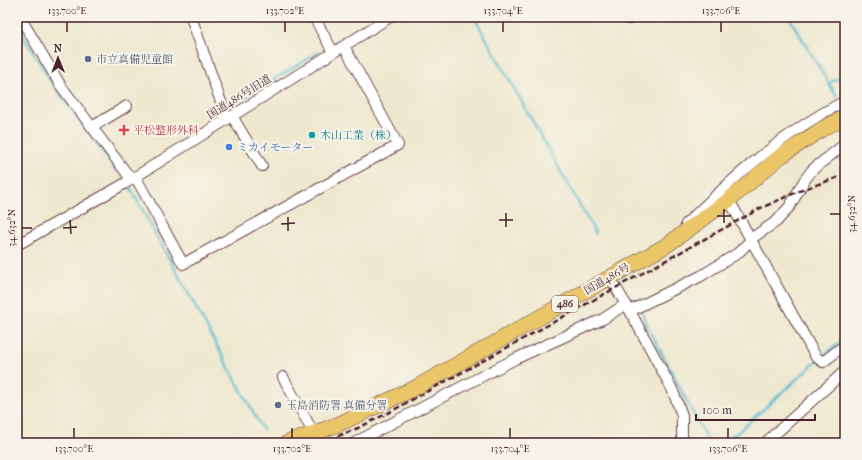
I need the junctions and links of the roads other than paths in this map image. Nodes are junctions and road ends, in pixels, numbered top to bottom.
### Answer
1 (20, 17) edge
2 (191, 17) edge
3 (314, 17) edge
4 (390, 17) edge
5 (628, 17) edge
6 (633, 17) edge
7 (344, 46) junction
8 (333, 52) junction
9 (128, 106) dead end
10 (843, 111) edge
11 (230, 118) junction
12 (92, 128) junction
13 (845, 144) edge
14 (262, 166) dead end
15 (133, 178) junction
16 (729, 200) junction
17 (751, 240) junction
18 (17, 245) edge
19 (667, 246) junction
20 (610, 278) junction
21 (628, 307) junction
22 (845, 345) edge
23 (845, 371) edge
24 (282, 377) dead end
25 (314, 434) junction
26 (287, 443) edge
27 (354, 443) edge
28 (682, 443) edge
29 (765, 443) edge

1 - 12 street
2 - 11 street
3 - 8 street
4 - 7 street, 国道486号旧道
5 - 6 street
7 - 8 street, 国道486号旧道
7 - 15 street
8 - 11 street, 国道486号旧道
9 - 12 street
10 - 16 highway, 国道486号 / 486, bridge
10 - 19 street
11 - 14 street
11 - 15 street, 国道486号旧道
12 - 15 street
13 - 17 street
15 - 18 street, 国道486号旧道
16 - 17 street
16 - 19 highway, 国道486号 / 486
17 - 21 street
17 - 22 street
19 - 20 highway, 国道486号 / 486
20 - 21 street
20 - 25 highway, 国道486号 / 486
21 - 27 street
21 - 28 street
23 - 29 street
24 - 25 street
25 - 26 highway, 国道486号 / 486

